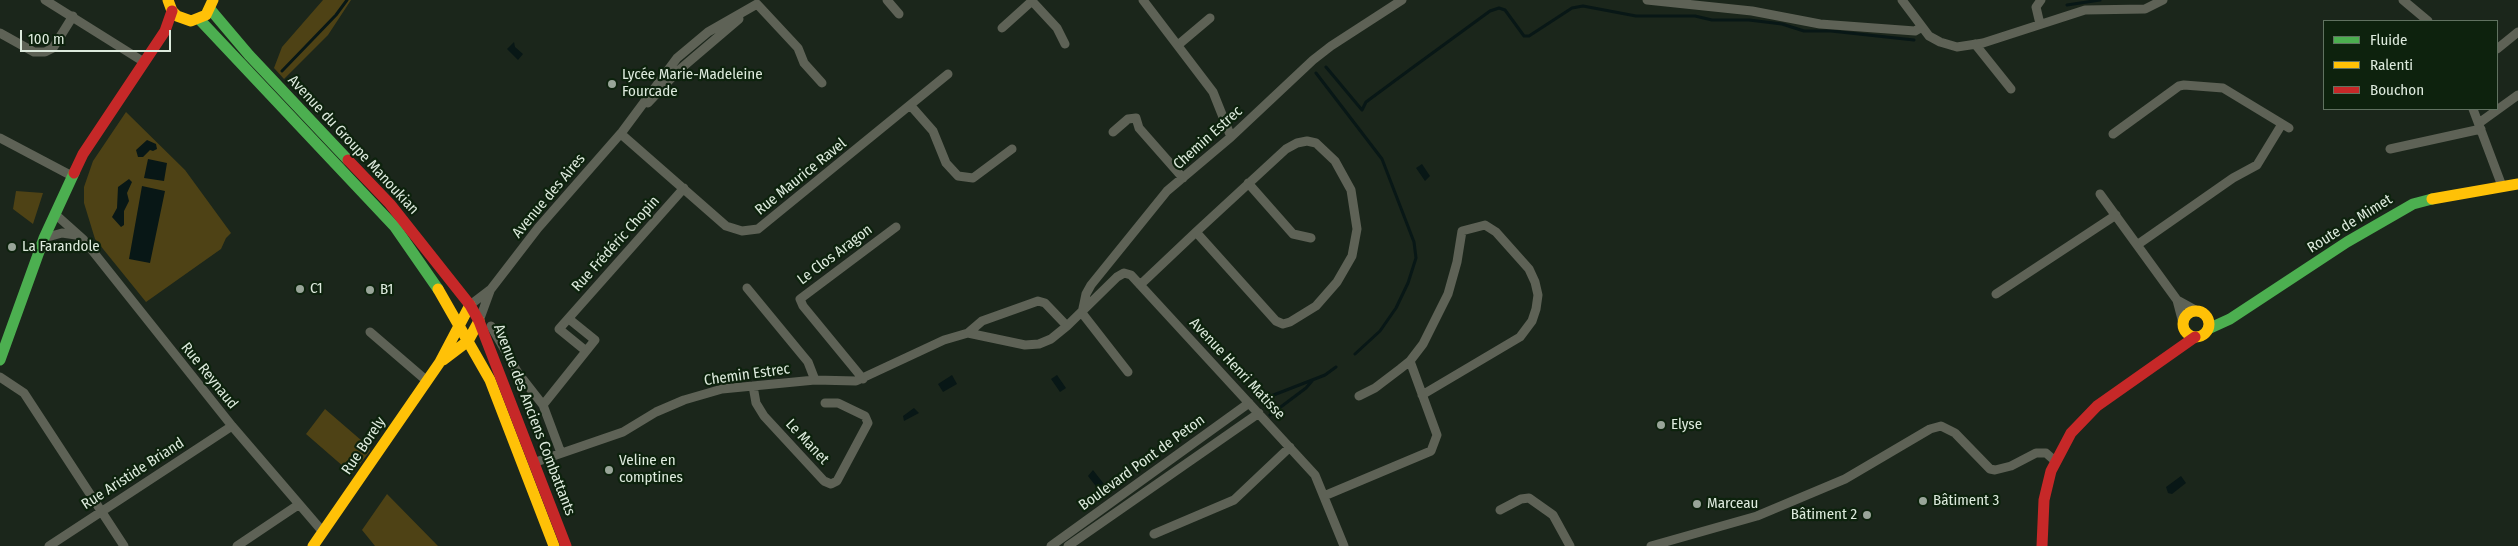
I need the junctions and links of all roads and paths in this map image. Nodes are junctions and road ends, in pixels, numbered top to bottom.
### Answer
1 (45, 0) edge
2 (887, 0) edge
3 (1143, 0) edge
4 (1402, 0) edge
5 (1647, 0) edge
6 (2040, 0) edge
7 (2162, 0) edge
8 (2403, 0) edge
9 (1031, 1) edge
10 (760, 2) edge
11 (1906, 2) edge
12 (212, 4) edge
13 (170, 6) edge
14 (899, 14) dead end
15 (73, 16) junction
16 (1210, 18) dead end
17 (183, 19) junction
18 (199, 19) junction
19 (2427, 20) edge
20 (2040, 24) junction
21 (1922, 27) junction
22 (1002, 28) dead end
23 (165, 30) junction
24 (2518, 32) edge
25 (0, 34) edge
26 (1065, 44) dead end
27 (1975, 44) junction
28 (1178, 45) junction
29 (2498, 47) edge
30 (144, 62) junction
31 (948, 74) dead end
32 (822, 83) dead end
33 (2011, 89) dead end
34 (2518, 95) edge
35 (911, 106) junction
36 (2473, 110) edge
37 (2480, 126) junction
38 (1113, 132) dead end
39 (621, 134) junction
40 (2113, 134) dead end
41 (1231, 137) junction
42 (0, 138) edge
43 (2390, 148) dead end
44 (1012, 149) dead end
45 (72, 176) junction
46 (1183, 178) junction
47 (1248, 183) junction
48 (2518, 184) edge
49 (2502, 186) junction
50 (684, 188) junction
51 (2100, 194) dead end
52 (55, 214) junction
53 (2116, 215) junction
54 (896, 226) dead end
55 (1196, 232) junction
56 (76, 235) junction
57 (44, 238) junction
58 (1311, 238) dead end
59 (2137, 245) junction
60 (1140, 285) junction
61 (747, 288) dead end
62 (491, 289) junction
63 (1996, 294) dead end
64 (441, 296) junction
65 (2177, 300) junction
66 (470, 305) junction
67 (484, 308) junction
68 (1082, 313) junction
69 (2201, 313) junction
70 (2238, 313) junction
71 (568, 319) junction
72 (480, 321) junction
73 (459, 326) junction
74 (491, 326) dead end
75 (1067, 326) junction
76 (2183, 326) junction
77 (2208, 329) junction
78 (370, 332) dead end
79 (968, 333) junction
80 (2195, 337) junction
81 (452, 339) junction
82 (468, 341) junction
83 (491, 350) junction
84 (586, 351) junction
85 (2165, 358) junction
86 (0, 360) edge
87 (1410, 361) junction
88 (440, 362) junction
89 (1128, 372) dead end
90 (0, 377) edge
91 (863, 379) junction
92 (815, 380) junction
93 (427, 381) junction
94 (753, 386) junction
95 (1422, 395) junction
96 (1359, 396) dead end
97 (545, 402) junction
98 (825, 403) dead end
99 (1250, 403) junction
100 (2097, 406) junction
101 (1259, 413) junction
102 (232, 426) junction
103 (1290, 447) junction
104 (561, 453) junction
105 (2055, 461) junction
106 (533, 463) junction
107 (1324, 496) junction
108 (298, 505) junction
109 (1500, 510) dead end
110 (101, 512) junction
111 (1154, 534) dead end
112 (318, 541) edge
113 (49, 546) edge
114 (124, 546) edge
115 (237, 546) edge
116 (554, 546) edge
117 (566, 546) edge
118 (1051, 546) edge
119 (1068, 546) edge
120 (1344, 546) edge
121 (1570, 546) edge
122 (1650, 546) edge
123 (2042, 546) edge

1 - 15 street
2 - 14 street
3 - 28 street
4 - 41 street, Chemin Estrec
5 - 21 street
6 - 20 street
7 - 20 street
8 - 19 street
9 - 22 street
9 - 26 street
10 - 32 street
10 - 39 street, Avenue des Aires
11 - 21 street
12 - 18 main road
12 - 66 main road, Avenue du Groupe Manoukian
13 - 17 main road
13 - 23 main road
15 - 25 street
15 - 30 street
16 - 28 street
17 - 18 main road
17 - 23 main road
18 - 64 main road, Avenue du Groupe Manoukian
20 - 27 street
21 - 27 street
23 - 30 main road
24 - 29 street
27 - 33 street
28 - 41 street
30 - 45 main road
31 - 35 street, Rue Maurice Ravel
34 - 37 street
35 - 44 street
35 - 50 street, Rue Maurice Ravel
36 - 37 street
37 - 43 street
37 - 49 street
38 - 46 street
39 - 50 street, Rue Maurice Ravel
39 - 62 street, Avenue des Aires
40 - 59 street
41 - 46 street, Chemin Estrec
42 - 45 street
45 - 52 main road
46 - 68 street, Chemin Estrec
47 - 55 street
47 - 55 street
47 - 58 street
48 - 49 main road, Route de Mimet
49 - 70 main road, Route de Mimet
50 - 71 street, Rue Frédéric Chopin
51 - 53 street
52 - 56 street, Rue Reynaud
52 - 57 main road
53 - 59 street
53 - 63 street
54 - 91 street, Le Clos Aragon
55 - 60 street
56 - 57 street
56 - 102 street, Rue Reynaud
57 - 86 main road
59 - 65 street
60 - 68 street, Avenue Henri Matisse
60 - 99 street, Avenue Henri Matisse
61 - 92 street
62 - 66 street, Avenue des Aires
62 - 67 street, Avenue des Aires
64 - 66 main road
64 - 73 main road, Avenue du Groupe Manoukian
65 - 69 street
65 - 76 street
66 - 67 street
66 - 72 main road, Avenue des Anciens Combattants
66 - 73 main road, Rue Borely
67 - 72 street, Avenue des Aires
68 - 75 street, Chemin Estrec
68 - 89 street
69 - 70 main road
69 - 76 main road
69 - 77 main road
70 - 77 main road, Route de Mimet
71 - 84 street
71 - 84 street
72 - 82 main road
72 - 83 main road, Avenue des Anciens Combattants
73 - 81 main road, Rue Borely
73 - 82 main road, Avenue des Anciens Combattants
74 - 97 street
75 - 79 street, Chemin Estrec
75 - 79 street, Chemin Estrec
76 - 80 main road
76 - 85 main road
77 - 80 main road
78 - 93 street
79 - 91 street, Chemin Estrec
80 - 85 main road
81 - 82 main road
81 - 88 main road, Rue Borely
82 - 83 main road
82 - 88 main road, Rue Borely
82 - 116 main road, Avenue des Anciens Combattants
83 - 106 main road, Avenue des Anciens Combattants
84 - 97 street
85 - 100 main road
87 - 95 street
87 - 95 street
87 - 96 street
88 - 93 main road, Rue Borely
90 - 110 street
91 - 92 street, Chemin Estrec
92 - 94 street, Chemin Estrec
93 - 112 main road, Rue Borely
94 - 98 street, Le Manet
94 - 104 street, Chemin Estrec
95 - 107 street
97 - 104 street
99 - 101 street, Avenue Henri Matisse
99 - 118 street, Boulevard Pont de Peton
100 - 105 main road
100 - 123 main road
101 - 103 street, Avenue Henri Matisse
101 - 119 street, Boulevard Pont de Peton
102 - 108 street, Rue Reynaud
102 - 110 street, Rue Aristide Briand
103 - 107 street, Avenue Henri Matisse
103 - 111 street
104 - 106 street, Chemin Estrec
105 - 122 street
105 - 123 main road
106 - 117 main road, Avenue des Anciens Combattants
107 - 120 street, Avenue Henri Matisse
108 - 112 street, Rue Reynaud
108 - 115 street
109 - 121 street
110 - 113 street, Rue Aristide Briand
110 - 114 street

